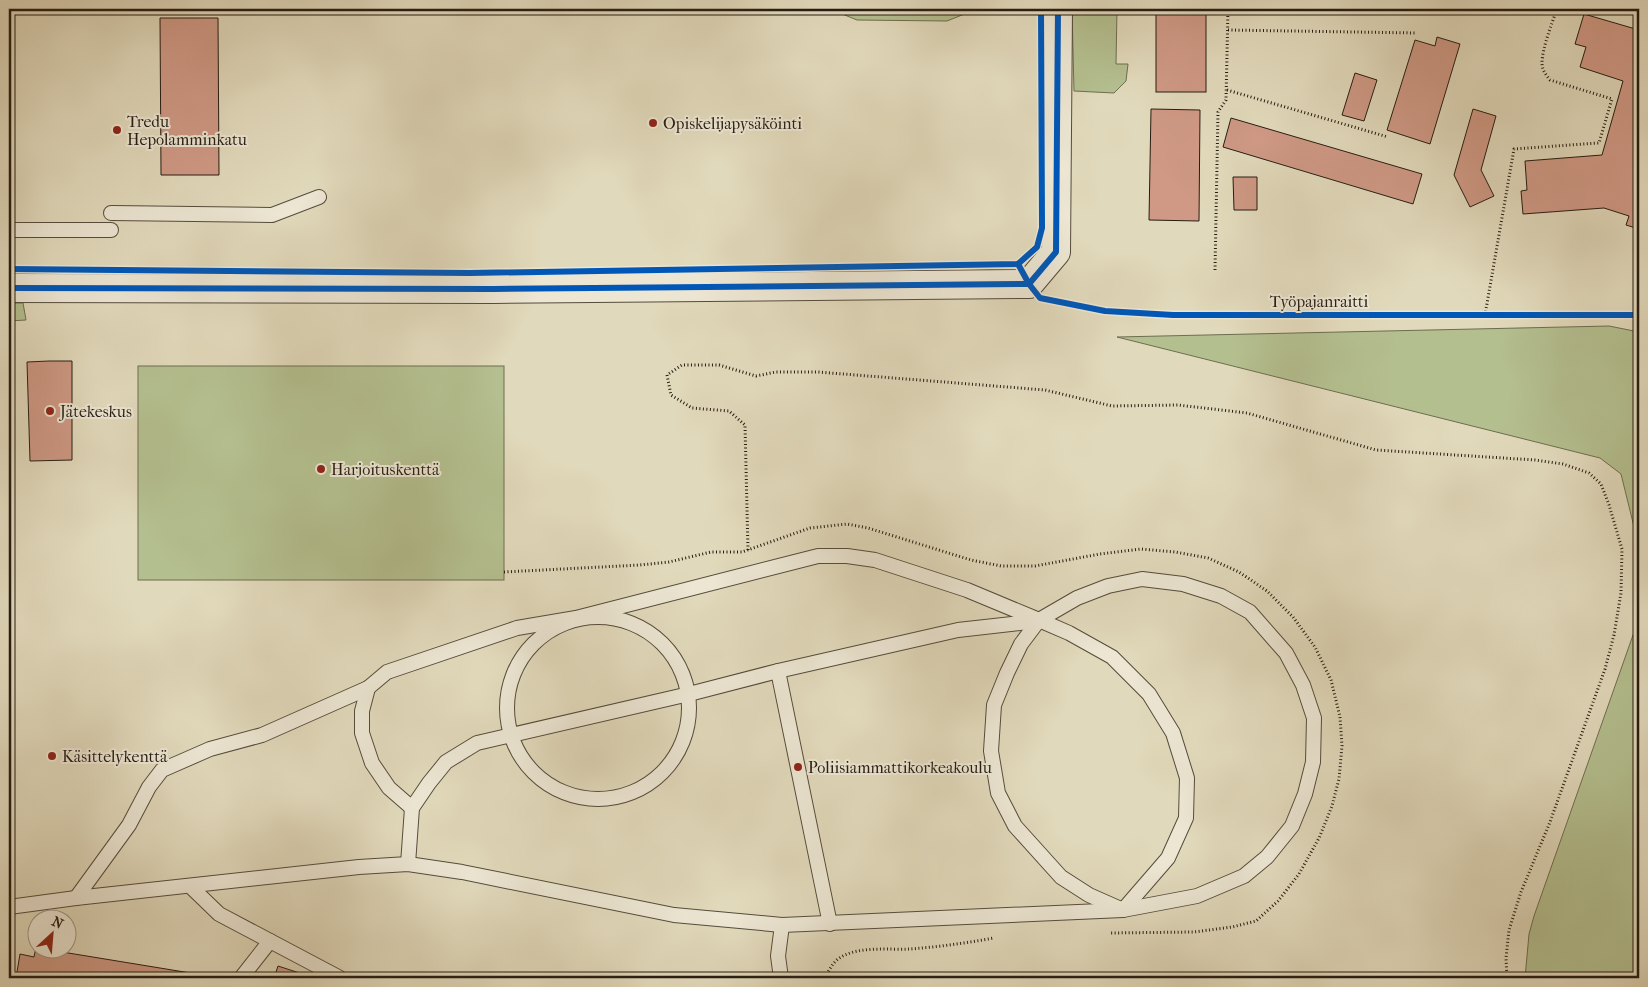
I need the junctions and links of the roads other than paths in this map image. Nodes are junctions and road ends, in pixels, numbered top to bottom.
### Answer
1 (1058, 9) edge
2 (319, 197) dead end
3 (111, 213) dead end
4 (9, 230) edge
5 (111, 230) dead end
6 (9, 288) edge
7 (576, 618) junction
8 (1039, 620) junction
9 (778, 671) junction
10 (368, 688) junction
11 (689, 694) junction
12 (509, 735) junction
13 (412, 808) junction
14 (408, 864) junction
15 (190, 886) junction
16 (76, 898) junction
17 (9, 906) edge
18 (1123, 910) junction
19 (830, 924) junction
20 (782, 925) junction
21 (270, 941) junction
22 (241, 978) edge
23 (340, 978) edge
24 (781, 978) edge

1 - 6 street
2 - 3 lane
4 - 5 lane
7 - 8 lane
7 - 10 lane
7 - 11 lane
7 - 12 lane
8 - 9 lane
8 - 18 lane
8 - 18 lane
8 - 18 lane
9 - 11 lane
9 - 19 lane
10 - 13 lane
10 - 16 lane
11 - 12 lane
11 - 12 lane
12 - 13 lane
13 - 14 lane
14 - 15 lane
14 - 20 lane
15 - 16 lane
15 - 21 lane
16 - 17 lane
18 - 19 lane
19 - 20 lane
20 - 24 lane
21 - 22 lane
21 - 23 lane

